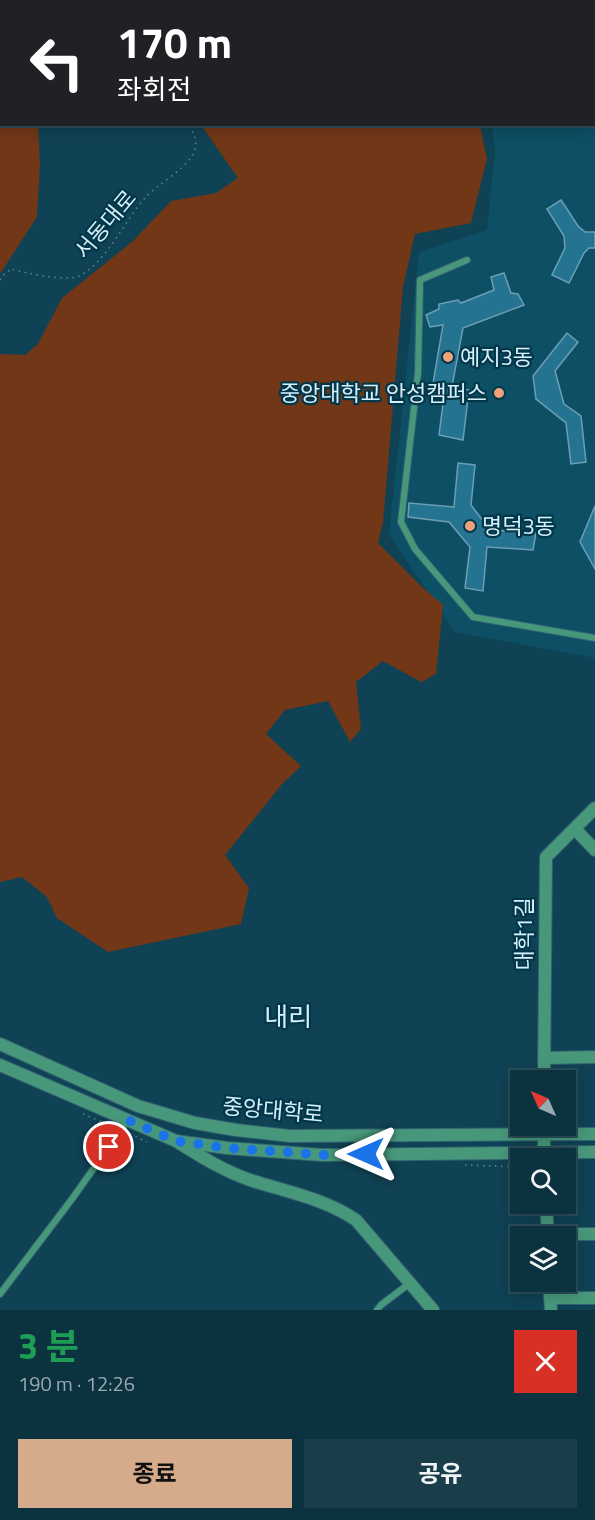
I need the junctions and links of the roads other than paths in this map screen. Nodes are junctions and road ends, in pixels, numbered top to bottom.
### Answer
1 (467, 260) dead end
2 (595, 638) edge
3 (595, 808) edge
4 (574, 829) junction
5 (595, 850) edge
6 (0, 1044) edge
7 (595, 1057) edge
8 (544, 1058) junction
9 (0, 1065) edge
10 (544, 1070) edge
11 (128, 1120) junction
12 (510, 1131) edge
13 (576, 1133) edge
14 (595, 1134) edge
15 (176, 1141) junction
16 (595, 1152) edge
17 (576, 1153) edge
18 (510, 1156) edge
19 (576, 1234) edge
20 (595, 1234) edge
21 (410, 1283) junction
22 (0, 1294) edge
23 (595, 1298) edge
24 (550, 1304) edge
25 (377, 1310) edge
26 (433, 1310) edge

1 - 2 lane
3 - 4 street, 대학1길
4 - 5 street
4 - 8 street, 대학1길
6 - 12 street, 중앙대학로
7 - 8 street
8 - 10 street, 대학1길
9 - 11 street, 중앙대학로
11 - 15 street, 중앙대학로
11 - 22 lane
13 - 14 street, 중앙대학로
15 - 18 street, 중앙대학로
15 - 21 street
16 - 17 street, 중앙대학로
19 - 20 street
21 - 25 lane
21 - 26 street
23 - 24 street

